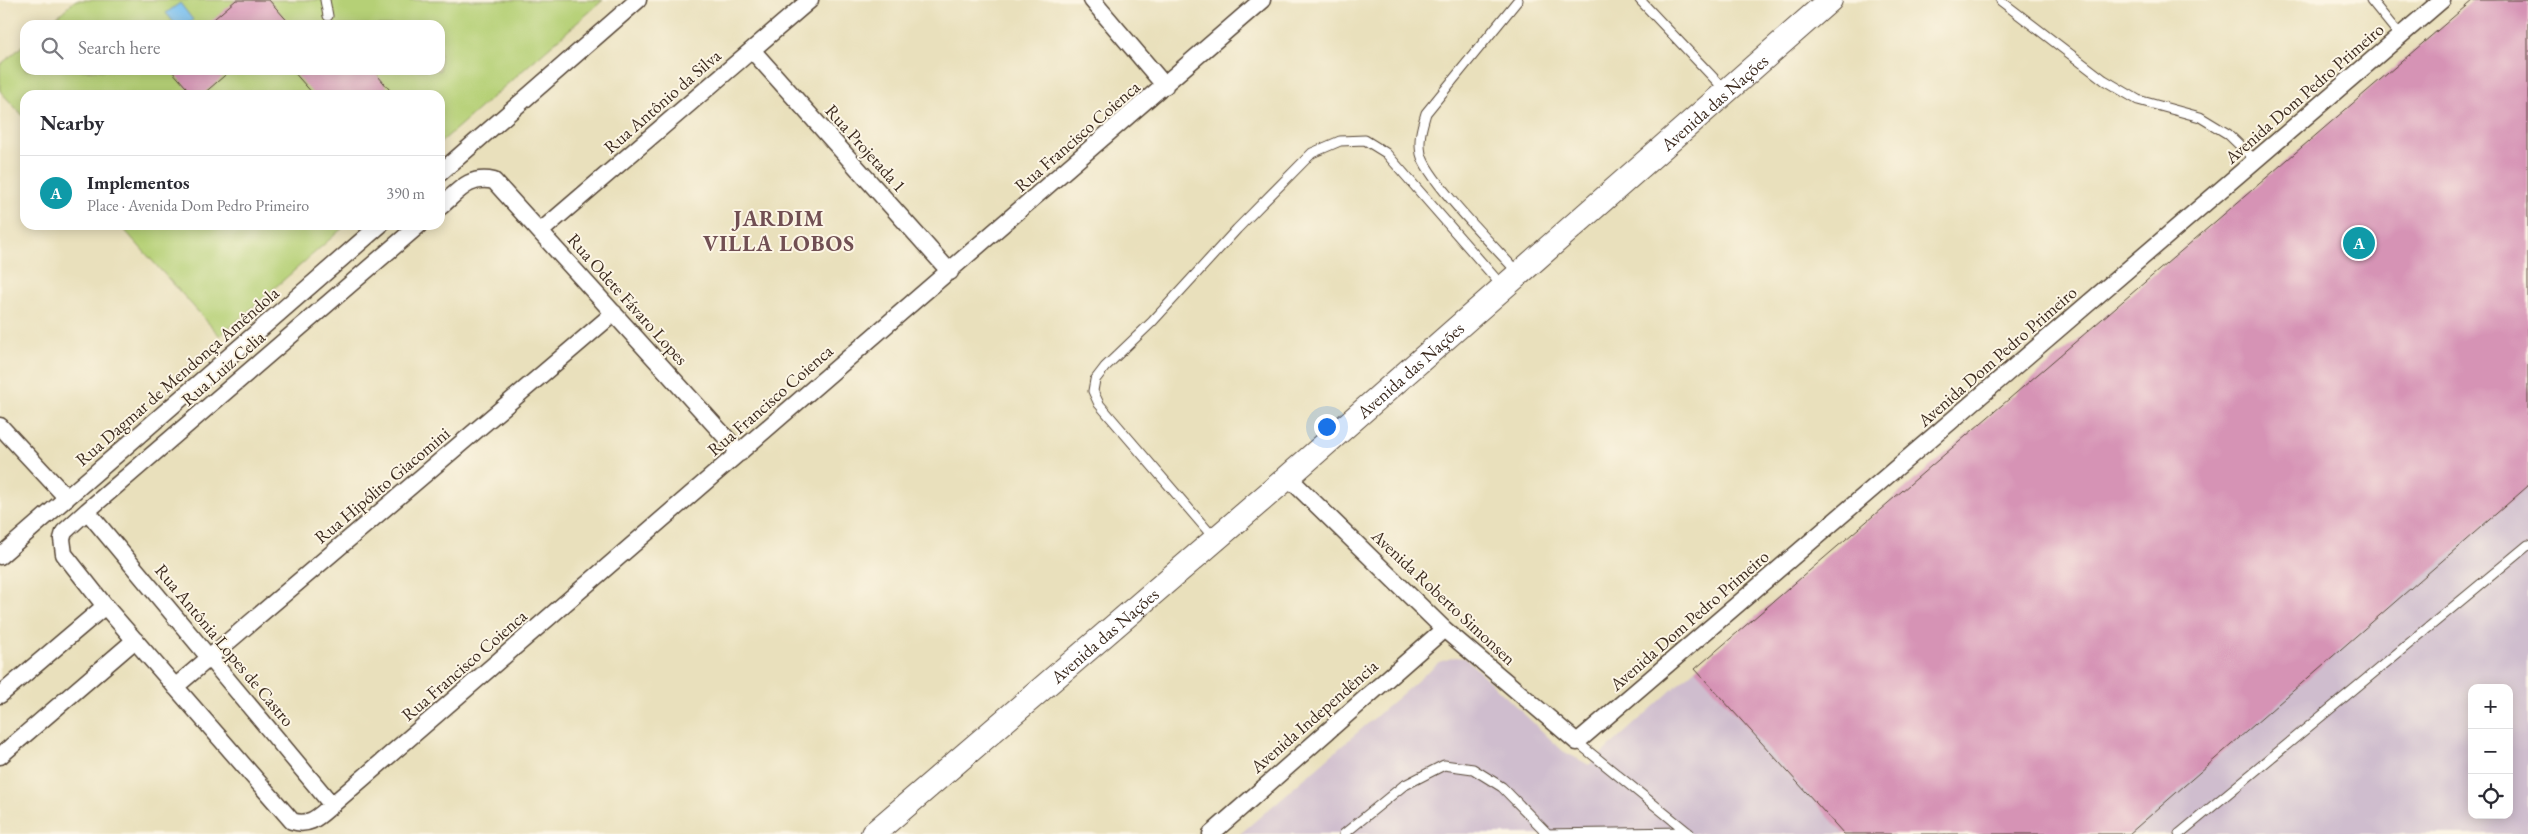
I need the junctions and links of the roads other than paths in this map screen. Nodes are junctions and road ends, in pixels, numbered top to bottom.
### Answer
1 (325, 0) edge
2 (638, 0) edge
3 (810, 0) edge
4 (1092, 0) edge
5 (1262, 0) edge
6 (1518, 0) edge
7 (1640, 0) edge
8 (1830, 0) edge
9 (2371, 0) edge
10 (2442, 0) edge
11 (2001, 1) edge
12 (328, 16) dead end
13 (2401, 36) junction
14 (752, 50) junction
15 (1165, 86) junction
16 (1726, 91) junction
17 (2256, 160) junction
18 (445, 169) edge
19 (445, 203) edge
20 (374, 230) edge
21 (414, 230) edge
22 (541, 231) junction
23 (950, 272) junction
24 (1511, 281) junction
25 (614, 313) junction
26 (0, 426) edge
27 (740, 453) junction
28 (1288, 477) junction
29 (67, 498) junction
30 (87, 511) junction
31 (1215, 540) junction
32 (2528, 545) edge
33 (0, 556) edge
34 (105, 606) junction
35 (1444, 629) junction
36 (135, 640) junction
37 (209, 657) junction
38 (175, 687) junction
39 (0, 695) edge
40 (1577, 742) junction
41 (0, 756) edge
42 (332, 805) junction
43 (1544, 833) edge
44 (1689, 833) edge
45 (873, 834) edge
46 (1211, 834) edge
47 (1344, 834) edge
48 (2178, 834) edge

1 - 12 lane
2 - 18 street
3 - 14 street, Rua Antônio da Silva
4 - 15 street
5 - 15 street, Rua Francisco Coienca
6 - 24 lane
7 - 16 lane
8 - 16 street, Avenida das Nações
9 - 13 lane
10 - 13 street, Avenida Dom Pedro Primeiro
11 - 17 lane
13 - 17 street, Avenida Dom Pedro Primeiro
14 - 22 street, Rua Antônio da Silva
14 - 23 street, Rua Projetada 1
15 - 23 street, Rua Francisco Coienca
16 - 24 street, Avenida das Nações
17 - 40 street, Avenida Dom Pedro Primeiro
19 - 22 street, Rua Odete Fávaro Lopes
20 - 29 street, Rua Dagmar de Mendonça Amêndola
21 - 30 street, Rua Luiz Celia
22 - 25 street, Rua Odete Fávaro Lopes
23 - 27 street, Rua Francisco Coienca
24 - 28 street, Avenida das Nações
24 - 31 lane
25 - 27 street, Rua Odete Fávaro Lopes
25 - 37 street, Rua Hipólito Giacomini
26 - 29 street
27 - 42 street, Rua Francisco Coienca
28 - 31 street, Avenida das Nações
28 - 35 street, Avenida Roberto Simonsen
29 - 33 street, Rua Dagmar de Mendonça Amêndola
30 - 34 street, Rua Luiz Celia
30 - 37 street, Rua Antônia Lopes de Castro
31 - 45 street, Avenida das Nações
32 - 48 lane
34 - 36 street
34 - 39 street
35 - 40 street, Avenida Roberto Simonsen
35 - 46 street, Avenida Independência
36 - 38 street
36 - 41 street
37 - 38 street, Rua Hipólito Giacomini
37 - 42 street, Rua Antônia Lopes de Castro
38 - 42 street, Rua Francisco Coienca
40 - 44 lane
43 - 44 lane
43 - 47 lane

